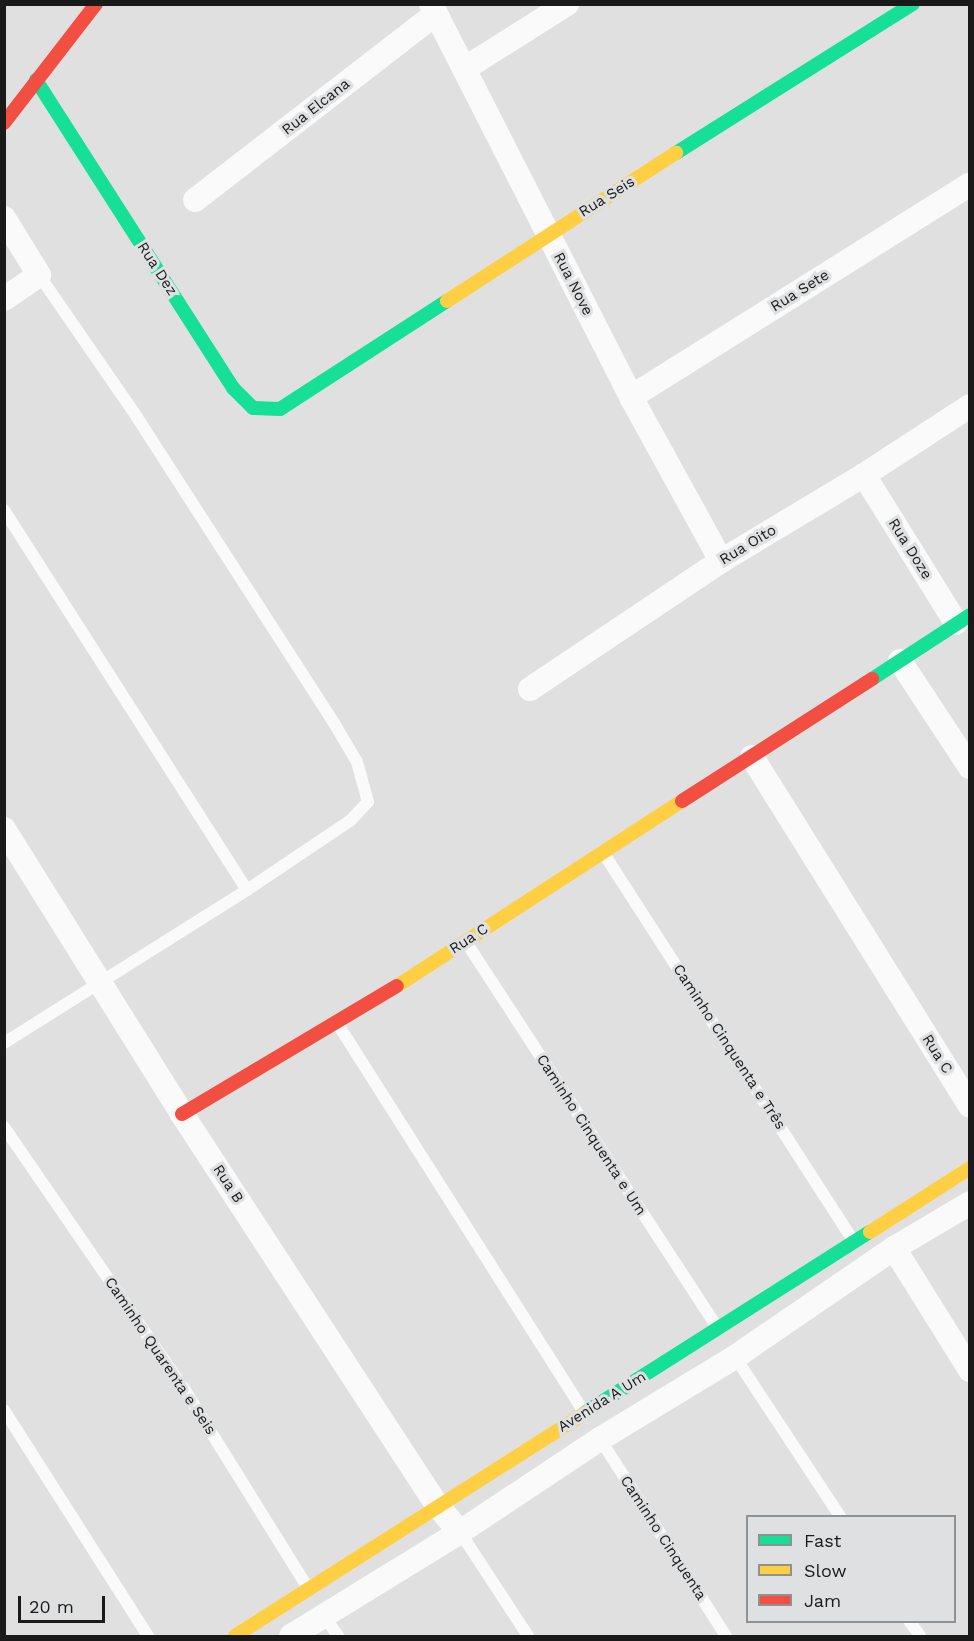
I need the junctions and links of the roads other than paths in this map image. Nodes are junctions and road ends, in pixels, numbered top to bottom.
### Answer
1 (96, 4) edge
2 (567, 4) edge
3 (913, 4) edge
4 (434, 9) edge
5 (464, 69) junction
6 (36, 80) junction
7 (4, 123) edge
8 (969, 184) edge
9 (195, 200) dead end
10 (4, 218) edge
11 (548, 234) junction
12 (39, 275) junction
13 (4, 299) edge
14 (305, 395) joint
15 (631, 398) junction
16 (969, 406) edge
17 (864, 475) junction
18 (4, 510) edge
19 (721, 561) junction
20 (963, 619) edge
21 (900, 661) junction
22 (530, 689) dead end
23 (752, 757) junction
24 (969, 767) edge
25 (4, 830) edge
26 (603, 853) junction
27 (247, 890) junction
28 (465, 942) junction
29 (102, 983) junction
30 (338, 1024) junction
31 (7, 1041) edge
32 (969, 1106) edge
33 (182, 1114) junction
34 (4, 1127) edge
35 (969, 1168) edge
36 (969, 1203) edge
37 (854, 1241) junction
38 (894, 1248) junction
39 (717, 1328) junction
40 (735, 1357) junction
41 (969, 1370) edge
42 (4, 1410) edge
43 (585, 1413) junction
44 (600, 1439) junction
45 (437, 1505) junction
46 (839, 1515) edge
47 (460, 1532) junction
48 (308, 1589) junction
49 (323, 1615) junction
50 (911, 1623) edge
51 (148, 1636) edge
52 (235, 1636) edge
53 (291, 1636) edge
54 (338, 1636) edge
55 (528, 1636) edge
56 (726, 1636) edge
57 (920, 1636) edge

1 - 6 street
2 - 5 street
3 - 11 street, Rua Seis
4 - 5 street, Rua Nove
4 - 9 street, Rua Elcana
5 - 11 street, Rua Nove
6 - 7 street
6 - 14 street, Rua Dez
8 - 15 street, Rua Sete
10 - 12 street
11 - 14 street, Rua Seis
11 - 15 street, Rua Nove
12 - 13 street
12 - 27 lane
15 - 19 street, Rua Nove
16 - 17 street, Rua Oito
17 - 19 street, Rua Oito
17 - 20 street, Rua Doze
18 - 27 lane
19 - 22 street, Rua Oito
20 - 21 street, Rua C
21 - 23 street, Rua C
21 - 24 street
23 - 26 street, Rua C
23 - 32 street, Rua C
25 - 29 street, Rua B
26 - 28 street, Rua C
26 - 37 lane, Caminho Cinquenta e Três
27 - 29 lane
28 - 30 street, Rua C
28 - 39 lane, Caminho Cinquenta e Um
29 - 31 lane
29 - 33 street, Rua B
30 - 33 street, Rua C
30 - 43 lane
33 - 45 street, Rua B
34 - 48 lane, Caminho Quarenta e Seis
35 - 37 street, Avenida A Um
36 - 38 street, Avenida A Um
37 - 39 street, Avenida A Um
38 - 40 street, Avenida A Um
38 - 41 street
39 - 43 street, Avenida A Um
40 - 44 street, Avenida A Um
40 - 46 lane
42 - 51 lane
43 - 45 street, Avenida A Um
44 - 47 street, Avenida A Um
44 - 56 lane, Caminho Cinquenta
45 - 47 street, Rua B
45 - 48 street, Avenida A Um
47 - 49 street, Avenida A Um
47 - 55 lane
48 - 52 street, Avenida A Um
49 - 53 street, Avenida A Um
49 - 54 lane
50 - 57 lane

